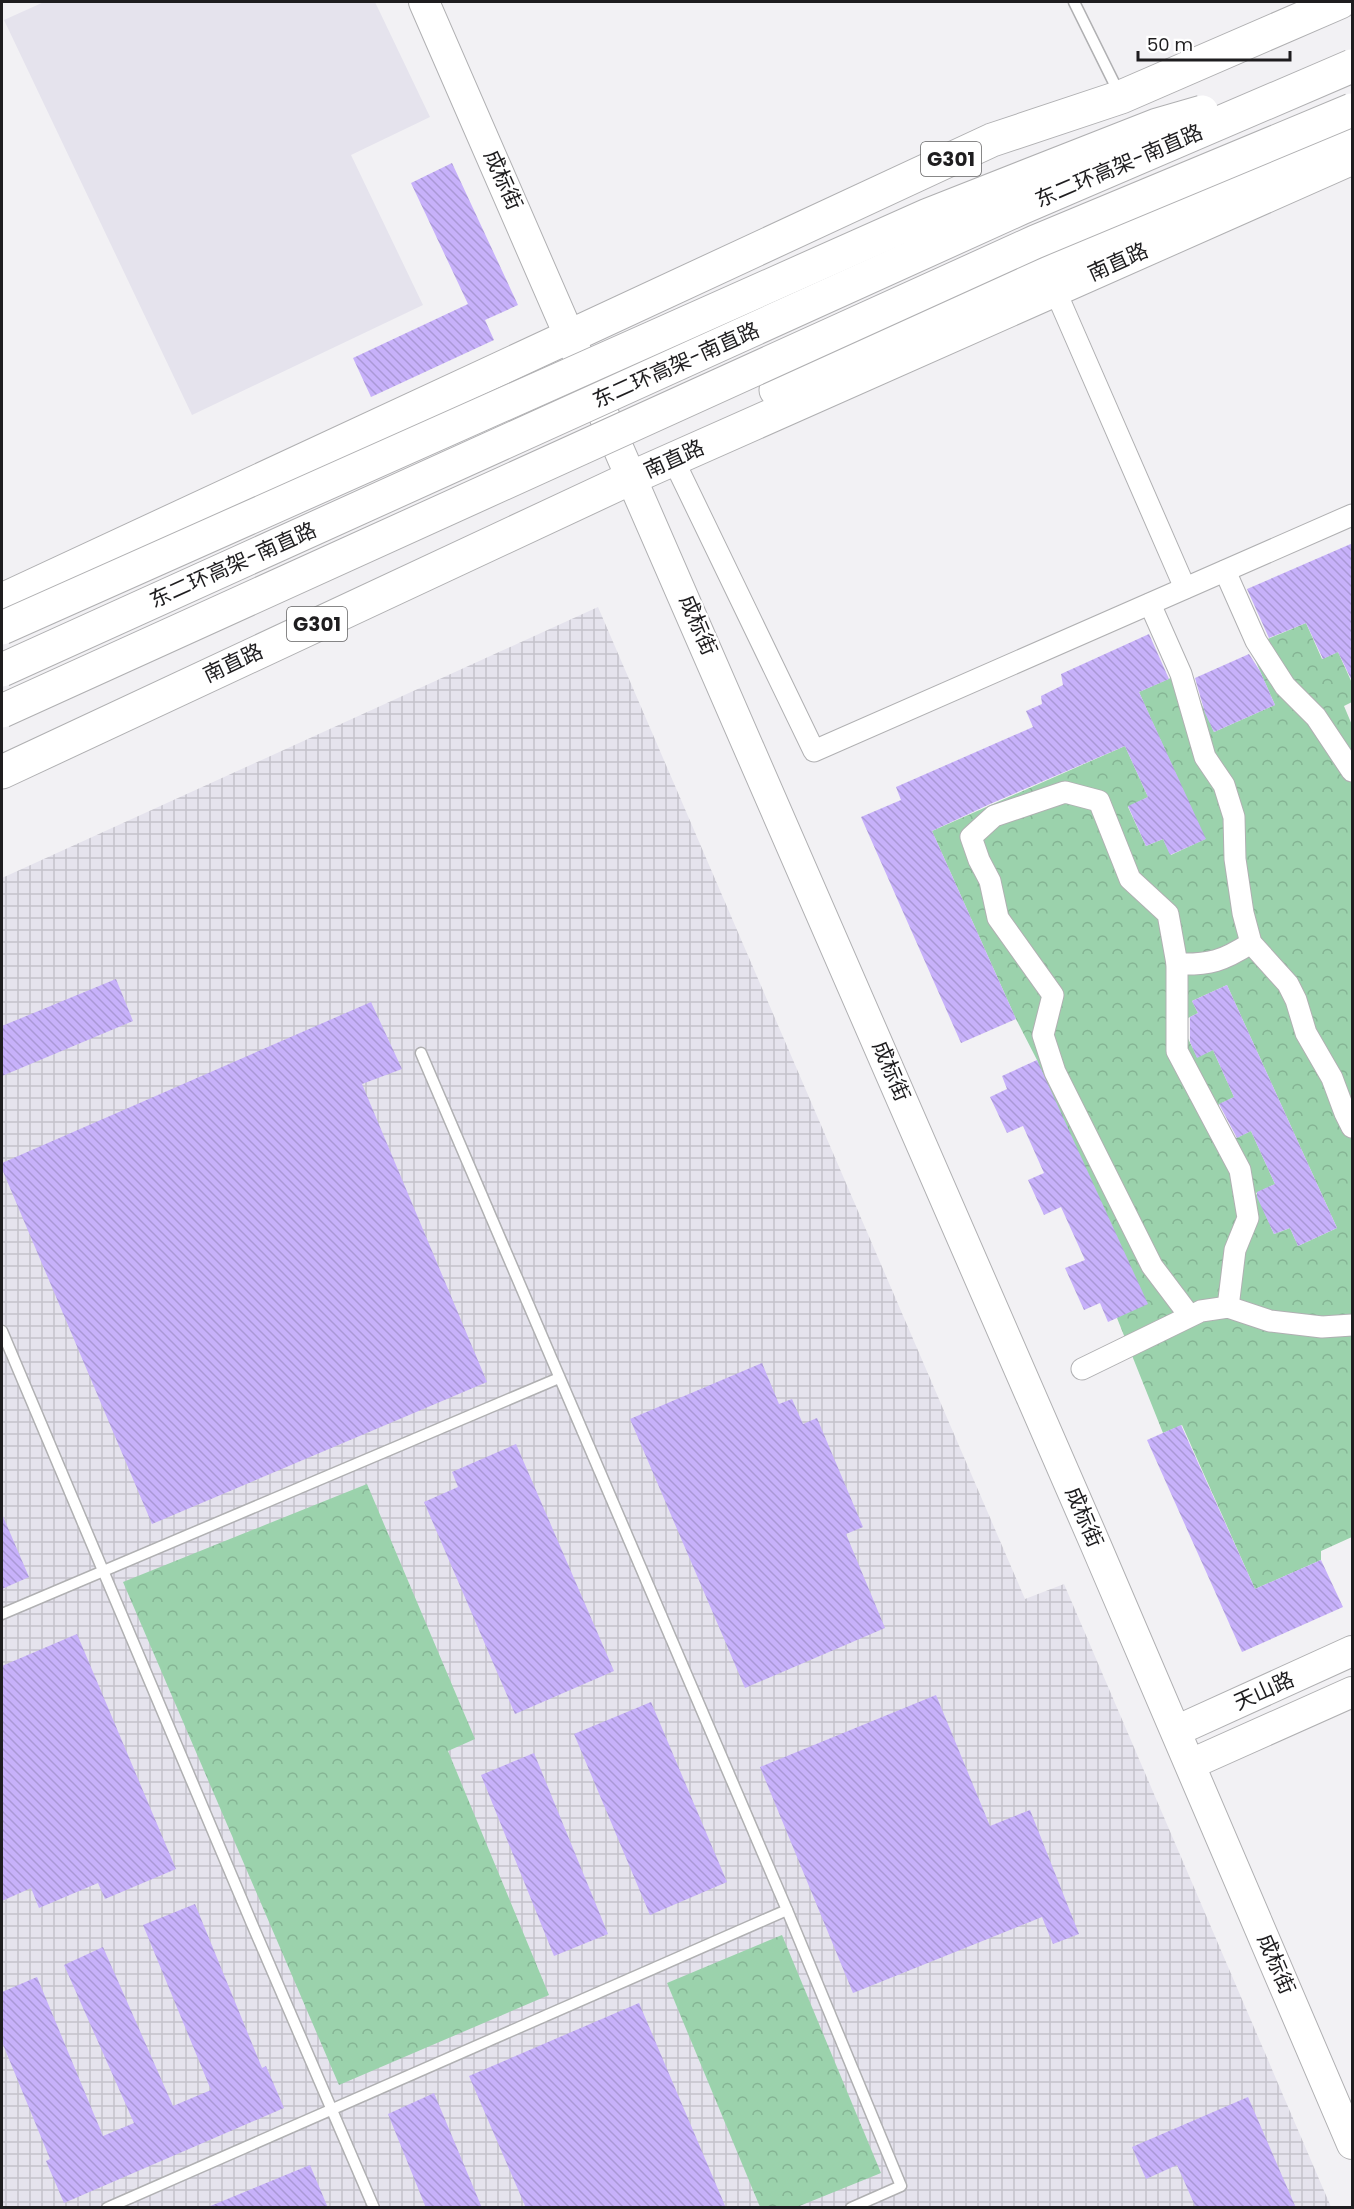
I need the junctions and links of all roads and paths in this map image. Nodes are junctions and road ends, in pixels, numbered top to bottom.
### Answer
1 (423, 2) edge
2 (1074, 2) edge
3 (1340, 2) edge
4 (1342, 71) edge
5 (1121, 97) junction
6 (1353, 110) edge
7 (1353, 134) edge
8 (1353, 158) edge
9 (1055, 290) junction
10 (570, 335) junction
11 (673, 459) junction
12 (633, 477) junction
13 (1353, 514) edge
14 (1226, 571) junction
15 (1185, 588) junction
16 (2, 600) edge
17 (1150, 604) junction
18 (2, 628) edge
19 (2, 670) edge
20 (2, 711) edge
21 (1353, 771) edge
22 (2, 772) edge
23 (1251, 943) junction
24 (1177, 964) junction
25 (421, 1053) dead end
26 (1353, 1127) edge
27 (1228, 1307) junction
28 (1186, 1311) dead end
29 (1353, 1325) edge
30 (2, 1331) edge
31 (1082, 1369) dead end
32 (559, 1378) junction
33 (103, 1572) junction
34 (2, 1614) edge
35 (1353, 1651) edge
36 (1353, 1692) edge
37 (1176, 1731) junction
38 (1191, 1764) junction
39 (787, 1910) junction
40 (332, 2109) junction
41 (1353, 2144) edge
42 (106, 2208) edge
43 (375, 2208) edge
44 (851, 2208) edge

1 - 10 street, 成标街
2 - 5 lane
3 - 5 highway, G301
4 - 18 highway, bridge
4 - 19 highway, 东二环高架-南直路, bridge
5 - 10 highway, G301
6 - 20 highway, 东二环高架-南直路, bridge
7 - 11 highway
8 - 9 highway, 南直路 / G301
9 - 11 highway, 南直路 / G301
9 - 15 street
10 - 12 street, 成标街
10 - 16 highway, G301
11 - 12 highway, 南直路 / G301
11 - 17 street
12 - 22 highway, 南直路 / G301
12 - 37 street, 成标街
13 - 14 street
14 - 15 street
14 - 21 street
15 - 17 street
17 - 23 street
23 - 24 street
23 - 26 street
24 - 27 street
24 - 28 street
25 - 32 lane
27 - 29 street
27 - 31 street
30 - 33 lane
32 - 33 lane
32 - 39 lane
33 - 34 lane
33 - 40 lane
35 - 37 street, 天山路
36 - 38 street, 天山路
37 - 38 street, 成标街
38 - 41 street, 成标街
39 - 40 lane
39 - 44 lane
40 - 42 lane
40 - 43 lane

